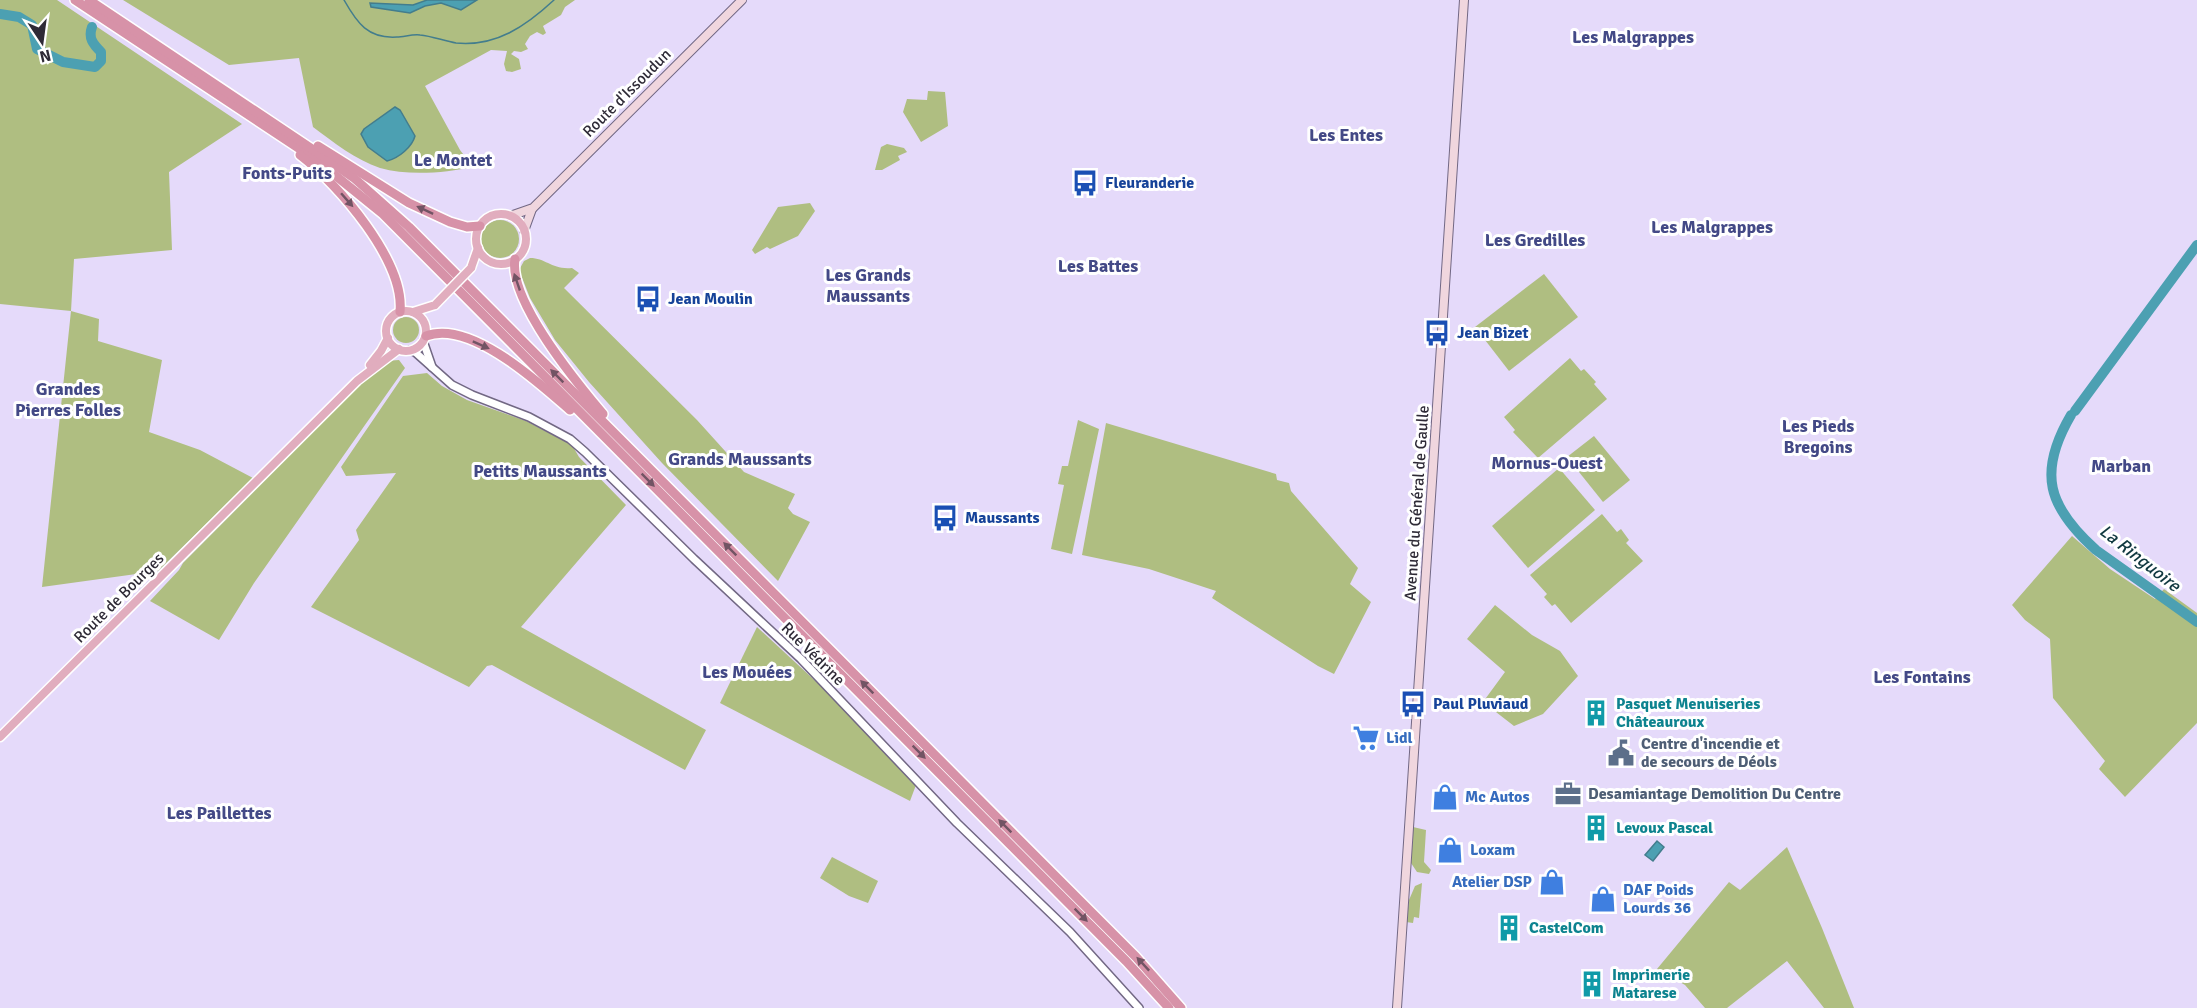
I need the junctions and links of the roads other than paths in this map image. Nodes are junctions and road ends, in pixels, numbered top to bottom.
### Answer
1 (75, 0) edge
2 (88, 0) edge
3 (742, 0) edge
4 (1464, 0) edge
5 (256, 120) junction
6 (281, 127) junction
7 (535, 205) junction
8 (510, 216) junction
9 (480, 226) junction
10 (524, 231) junction
11 (477, 248) junction
12 (515, 259) junction
13 (490, 262) junction
14 (471, 268) junction
15 (435, 305) junction
16 (400, 312) junction
17 (412, 312) junction
18 (425, 334) junction
19 (388, 338) junction
20 (399, 349) junction
21 (410, 350) junction
22 (432, 367) junction
23 (357, 381) junction
24 (607, 439) junction
25 (658, 477) junction
26 (0, 737) edge
27 (1139, 1008) edge
28 (1169, 1008) edge
29 (1181, 1008) edge
30 (1397, 1008) edge

1 - 5 highway
2 - 6 highway
3 - 7 main road, Route d'Issoudun
4 - 30 main road, Avenue du Général de Gaulle
5 -> 16 highway
5 - 24 highway
9 -> 6 highway
25 -> 6 highway
7 - 8 main road, Route d'Issoudun
7 - 10 main road, Route d'Issoudun
8 - 9 main road
8 - 10 main road
9 - 11 main road
10 - 12 main road
11 - 13 main road
11 - 14 main road
12 - 13 main road
25 -> 12 highway
13 - 14 main road
14 - 15 main road, bridge
15 - 17 main road
15 - 18 main road
16 - 17 main road
16 - 19 main road
17 - 18 main road
18 - 21 main road
18 - 22 street
18 -> 24 highway
19 - 20 main road
19 - 23 main road
20 - 21 main road
20 - 23 main road
21 - 22 street, Rue Védrine
22 - 27 street, Rue Védrine
23 - 26 main road, Route de Bourges
24 -> 28 highway
29 -> 25 highway

